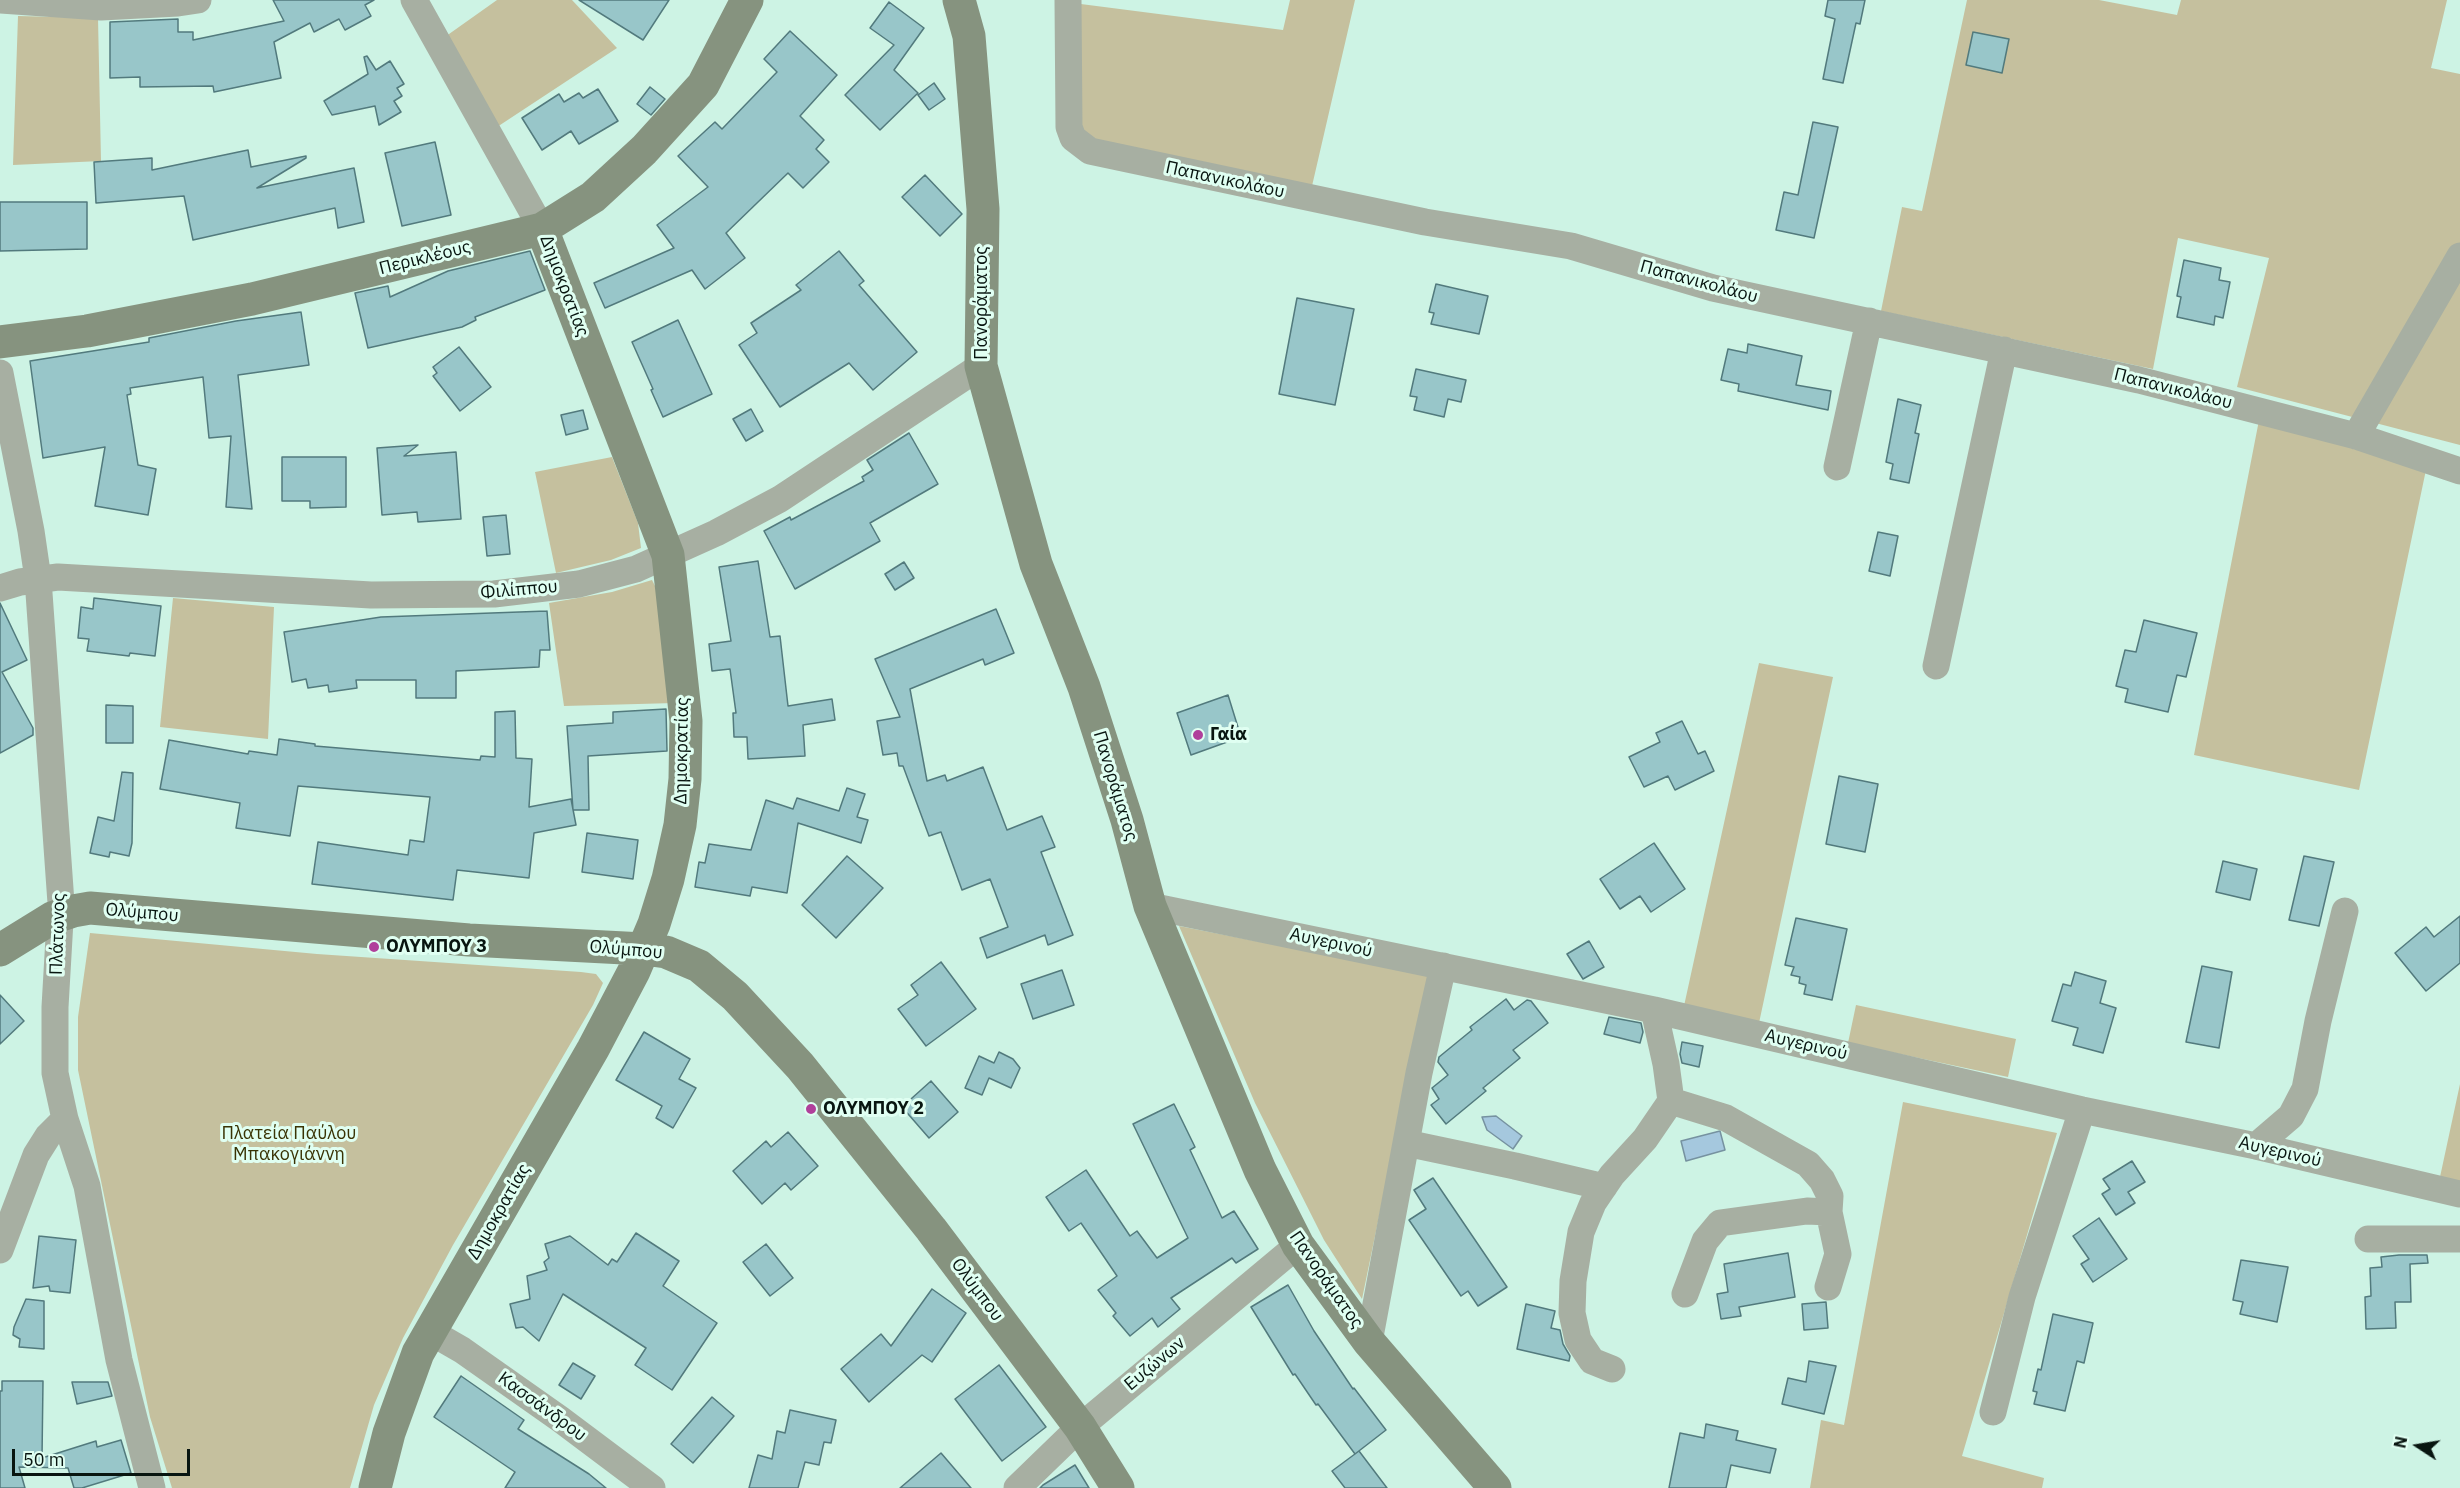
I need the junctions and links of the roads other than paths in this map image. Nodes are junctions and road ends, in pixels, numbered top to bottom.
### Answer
1 (0, 0) edge
2 (198, 0) edge
3 (414, 0) edge
4 (747, 0) edge
5 (959, 0) edge
6 (1068, 0) edge
7 (542, 229) junction
8 (2460, 256) edge
9 (1869, 321) junction
10 (0, 342) edge
11 (2004, 350) junction
12 (981, 366) junction
13 (0, 373) edge
14 (2356, 436) junction
15 (1837, 467) dead end
16 (2460, 471) edge
17 (668, 555) junction
18 (38, 579) junction
19 (0, 588) edge
20 (1936, 666) dead end
21 (1150, 906) junction
22 (2344, 911) dead end
23 (61, 914) junction
24 (644, 949) junction
25 (0, 950) edge
26 (1443, 966) junction
27 (1654, 1010) junction
28 (1671, 1101) junction
29 (2082, 1110) junction
30 (65, 1119) junction
31 (1406, 1143) junction
32 (2256, 1146) junction
33 (1604, 1187) junction
34 (2460, 1194) edge
35 (1829, 1212) junction
36 (2368, 1239) dead end
37 (2460, 1239) edge
38 (1298, 1245) junction
39 (0, 1251) edge
40 (1828, 1287) dead end
41 (1685, 1294) dead end
42 (429, 1330) junction
43 (1369, 1342) junction
44 (1612, 1369) dead end
45 (1993, 1412) dead end
46 (1080, 1427) junction
47 (152, 1488) edge
48 (375, 1488) edge
49 (652, 1488) edge
50 (1017, 1488) edge
51 (1118, 1488) edge
52 (1495, 1488) edge

1 - 2 street
3 - 7 street, Δημοκρατίας
4 - 7 street, Περικλέους
5 - 12 street, Πανοράματος
6 - 9 street, Παπανικολάου
7 - 10 street, Περικλέους
7 - 17 street, Δημοκρατίας
8 - 14 street
9 - 11 street, Παπανικολάου
9 - 15 street
11 - 14 street, Παπανικολάου
11 - 20 street
12 - 17 street, Φιλίππου
12 - 21 street, Πανοράματος
13 - 18 street, Πλάτωνος
14 - 16 street, Παπανικολάου
17 - 18 street, Φιλίππου
17 - 24 street, Δημοκρατίας
18 - 19 street, Φιλίππου
18 - 23 street, Πλάτωνος
21 - 26 street, Αυγερινού
21 - 38 street, Πανοράματος
22 - 32 street
23 - 24 street, Ολύμπου
23 - 25 street, Ολύμπου
23 - 30 street, Πλάτωνος
24 - 42 street, Δημοκρατίας
24 - 46 street, Ολύμπου
26 - 27 street, Αυγερινού
26 - 31 street
27 - 28 street
27 - 29 street, Αυγερινού
28 - 33 street
28 - 35 street
29 - 32 street, Αυγερινού
29 - 45 street
30 - 39 street
30 - 47 street, Πλάτωνος
31 - 33 street
31 - 43 street
32 - 34 street, Αυγερινού
33 - 44 street
35 - 40 street
35 - 41 street
36 - 37 street
38 - 43 street, Πανοράματος
38 - 46 street, Ευζώνων
42 - 48 street, Δημοκρατίας
42 - 49 street, Κασσάνδρου
43 - 52 street, Πανοράματος
46 - 50 street, Ευζώνων
46 - 51 street, Ολύμπου

